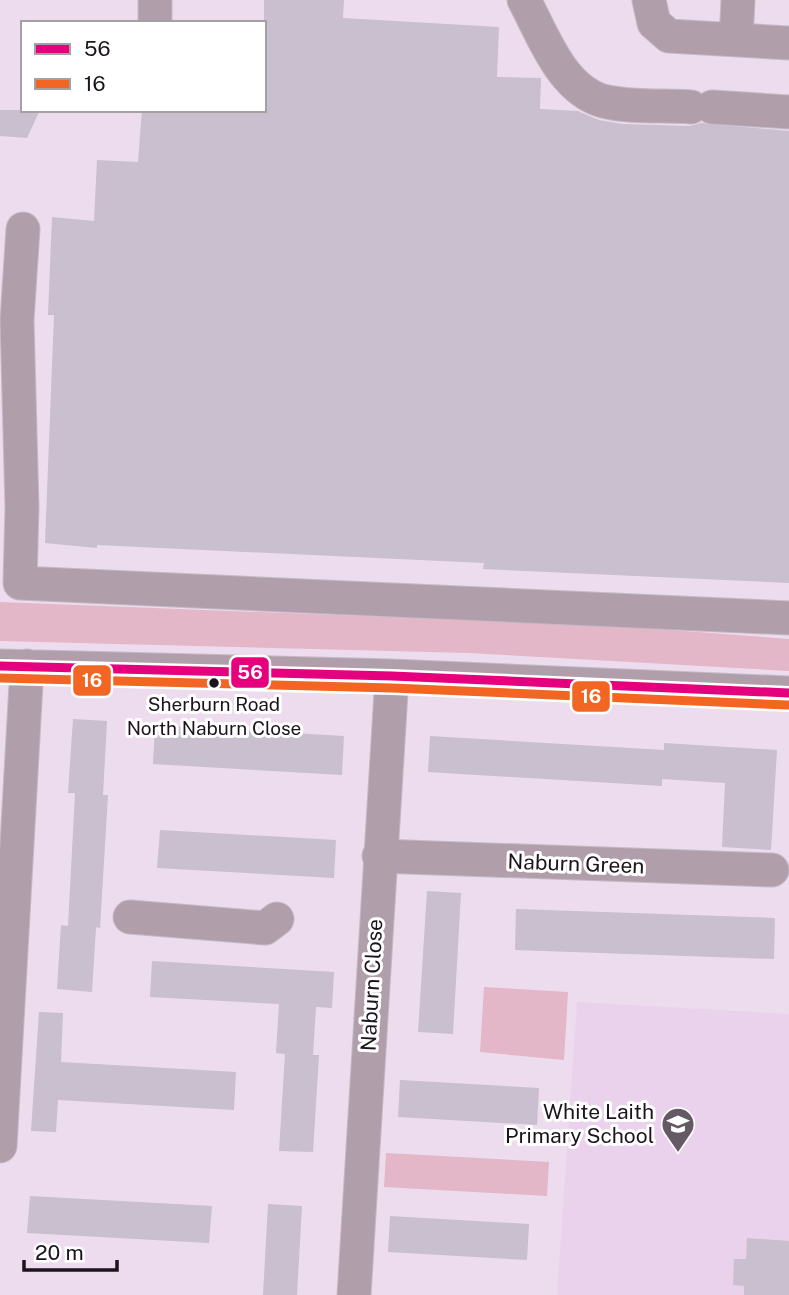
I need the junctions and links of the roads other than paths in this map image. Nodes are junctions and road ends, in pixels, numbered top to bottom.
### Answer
1 (155, 0) edge
2 (524, 0) edge
3 (649, 0) edge
4 (738, 0) edge
5 (155, 21) edge
6 (736, 40) junction
7 (789, 43) edge
8 (789, 112) edge
9 (23, 229) dead end
10 (789, 618) edge
11 (13, 666) edge
12 (392, 676) junction
13 (789, 694) edge
14 (379, 856) junction
15 (772, 870) dead end
16 (130, 917) dead end
17 (277, 919) dead end
18 (0, 1146) edge
19 (354, 1295) edge

1 - 5 street
2 - 8 street
3 - 6 street
4 - 6 street
6 - 7 street
9 - 10 street
11 - 12 street
11 - 18 street
12 - 13 street
12 - 14 street, Naburn Close
14 - 15 street, Naburn Green
14 - 19 street, Naburn Close
16 - 17 street

